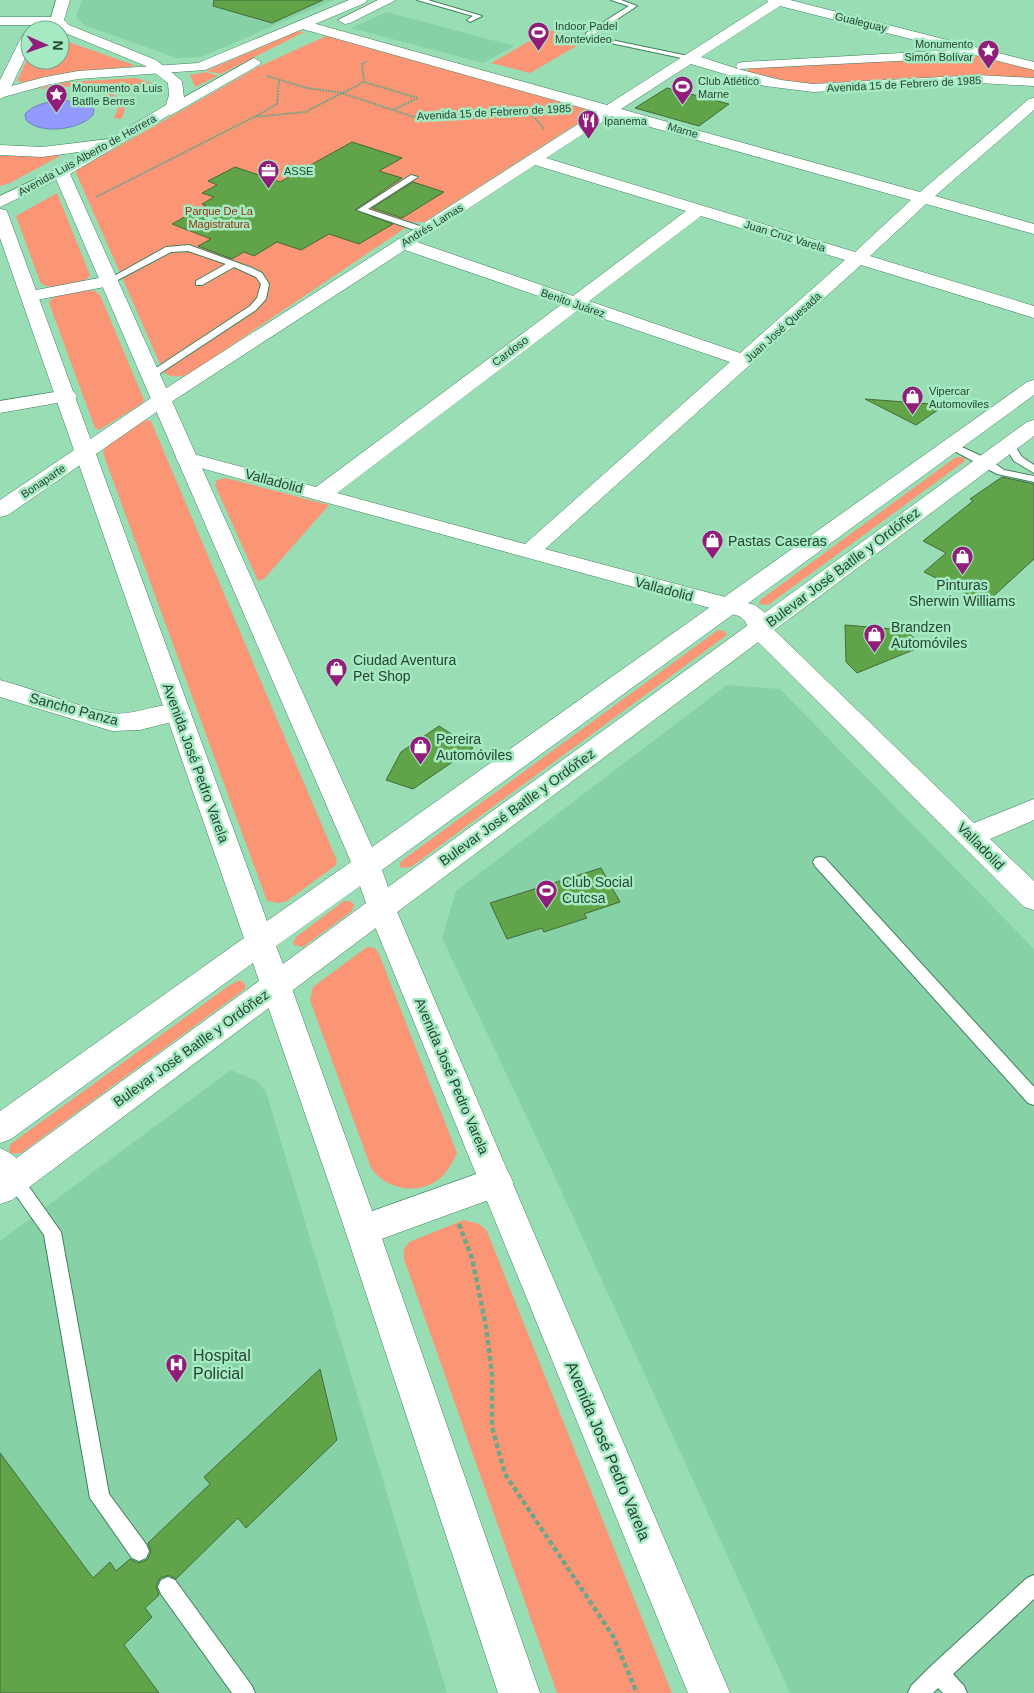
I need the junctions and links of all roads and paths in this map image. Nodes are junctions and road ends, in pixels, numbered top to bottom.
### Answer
1 (63, 0) edge
2 (360, 0) edge
3 (420, 0) edge
4 (614, 0) edge
5 (777, 0) edge
6 (385, 1) edge
7 (42, 7) dead end
8 (36, 20) edge
9 (57, 20) edge
10 (470, 20) dead end
11 (0, 21) edge
12 (20, 25) edge
13 (304, 25) junction
14 (323, 30) junction
15 (70, 31) edge
16 (297, 42) dead end
17 (389, 50) junction
18 (977, 51) junction
19 (20, 54) edge
20 (271, 55) dead end
21 (688, 58) junction
22 (716, 66) junction
23 (1034, 66) edge
24 (163, 70) junction
25 (228, 77) junction
26 (279, 80) junction
27 (364, 82) junction
28 (1034, 82) edge
29 (529, 88) junction
30 (342, 93) junction
31 (0, 94) edge
32 (1034, 102) edge
33 (393, 110) junction
34 (538, 110) dead end
35 (610, 110) junction
36 (529, 111) junction
37 (166, 112) junction
38 (254, 117) junction
39 (109, 144) junction
40 (556, 146) junction
41 (0, 150) edge
42 (535, 160) junction
43 (61, 172) junction
44 (414, 177) dead end
45 (923, 198) junction
46 (74, 201) junction
47 (0, 202) edge
48 (700, 209) junction
49 (2, 224) edge
50 (1034, 229) edge
51 (423, 230) junction
52 (403, 242) junction
53 (858, 258) junction
54 (233, 264) junction
55 (109, 281) junction
56 (199, 283) dead end
57 (31, 296) junction
58 (574, 303) junction
59 (1034, 312) edge
60 (744, 361) junction
61 (150, 376) junction
62 (1034, 386) edge
63 (67, 396) junction
64 (161, 400) junction
65 (0, 407) edge
66 (1034, 426) edge
67 (951, 445) junction
68 (1009, 445) junction
69 (85, 452) junction
70 (186, 458) junction
71 (986, 462) junction
72 (1034, 470) edge
73 (1034, 479) edge
74 (321, 494) junction
75 (0, 510) edge
76 (530, 551) junction
77 (731, 605) junction
78 (760, 630) junction
79 (0, 688) edge
80 (178, 712) junction
81 (1034, 809) edge
82 (970, 836) junction
83 (820, 862) dead end
84 (366, 867) junction
85 (1034, 899) edge
86 (381, 907) junction
87 (260, 942) junction
88 (276, 986) junction
89 (1034, 1098) edge
90 (0, 1129) edge
91 (5, 1177) edge
92 (496, 1182) junction
93 (450, 1200) junction
94 (362, 1230) junction
95 (139, 1551) dead end
96 (1034, 1585) edge
97 (168, 1587) dead end
98 (938, 1673) junction
99 (245, 1693) edge
100 (519, 1693) edge
101 (637, 1693) edge
102 (709, 1693) edge
103 (918, 1693) edge
104 (957, 1693) edge

1 - 9 street
2 - 13 street
3 - 10 lane
4 - 21 lane
5 - 18 street, Gualeguay
5 - 21 street, Andrés Lamas
6 - 14 street
7 - 8 street
11 - 12 street
13 - 14 street, Marne
13 - 24 street
14 - 16 street
14 - 17 street, Marne
15 - 24 street
17 - 27 path
17 - 29 street, Marne
18 - 22 street, Avenida 15 de Febrero de 1985
18 - 23 street, Gualeguay
19 - 31 street
20 - 25 street, Avenida Luis Alberto de Herrera
21 - 22 street, Avenida 15 de Febrero de 1985
21 - 35 street, Andrés Lamas
22 - 28 street, Avenida 15 de Febrero de 1985
24 - 31 street
24 - 37 street
25 - 26 path, Avenida 15 de Febrero de 1985
25 - 37 street, Avenida Luis Alberto de Herrera
26 - 30 path, Avenida 15 de Febrero de 1985
26 - 38 path
27 - 30 path
27 - 33 path
29 - 35 street, Marne
29 - 36 path
30 - 33 path, Avenida 15 de Febrero de 1985
30 - 38 path
32 - 45 street, Juan José Quesada
33 - 36 path, Avenida 15 de Febrero de 1985
34 - 36 path, Avenida 15 de Febrero de 1985
35 - 40 street, Andrés Lamas
35 - 45 street, Marne
36 - 40 path
37 - 39 street, Avenida Luis Alberto de Herrera
38 - 46 path
39 - 41 street
39 - 43 street, Avenida Luis Alberto de Herrera
40 - 42 street, Andrés Lamas
42 - 48 street, Juan Cruz Varela
42 - 51 street, Andrés Lamas
43 - 46 street, Avenida José Pedro Varela
43 - 47 street, Avenida Luis Alberto de Herrera
44 - 51 lane
45 - 50 street, Marne
45 - 53 street, Juan José Quesada
46 - 55 street, Avenida José Pedro Varela
48 - 53 street, Juan Cruz Varela
48 - 58 street, Cardoso
49 - 57 street, Avenida José Pedro Varela
51 - 52 street, Andrés Lamas
52 - 58 street, Benito Juárez
52 - 64 street, Andrés Lamas
53 - 59 street, Juan Cruz Varela
53 - 60 street, Juan José Quesada
54 - 55 lane
54 - 56 lane
54 - 61 lane
55 - 57 street
55 - 61 street, Avenida José Pedro Varela
57 - 63 street, Avenida José Pedro Varela
58 - 60 street, Benito Juárez
58 - 74 street, Cardoso
60 - 76 street, Juan José Quesada
61 - 64 street, Avenida José Pedro Varela
62 - 67 street
63 - 65 street
63 - 69 street, Avenida José Pedro Varela
64 - 69 street, Andrés Lamas
64 - 70 street, Avenida José Pedro Varela
66 - 68 street, Bulevar José Batlle y Ordóñez
67 - 71 lane
67 - 77 street
68 - 71 street, Bulevar José Batlle y Ordóñez
68 - 72 lane
69 - 75 street, Bonaparte
69 - 80 street, Avenida José Pedro Varela
70 - 74 street, Valladolid
70 - 84 street, Avenida José Pedro Varela
71 - 73 lane
71 - 78 street, Bulevar José Batlle y Ordóñez
74 - 76 street, Valladolid
76 - 77 street, Valladolid
77 - 78 street, Valladolid
77 - 84 street
78 - 82 street, Valladolid
78 - 86 street, Bulevar José Batlle y Ordóñez
79 - 80 street, Sancho Panza
80 - 87 street, Avenida José Pedro Varela
81 - 82 street
82 - 85 street, Valladolid
83 - 89 lane
84 - 86 street, Avenida José Pedro Varela
84 - 87 street
86 - 88 street, Bulevar José Batlle y Ordóñez
86 - 92 street, Avenida José Pedro Varela
87 - 88 street, Avenida José Pedro Varela
87 - 90 street
88 - 91 street, Bulevar José Batlle y Ordóñez
88 - 94 street, Avenida José Pedro Varela
91 - 95 lane
92 - 93 street
92 - 102 street, Avenida José Pedro Varela
93 - 94 street
93 - 101 path
94 - 100 street, Avenida José Pedro Varela
96 - 98 lane
97 - 99 lane
98 - 103 lane
98 - 104 lane

